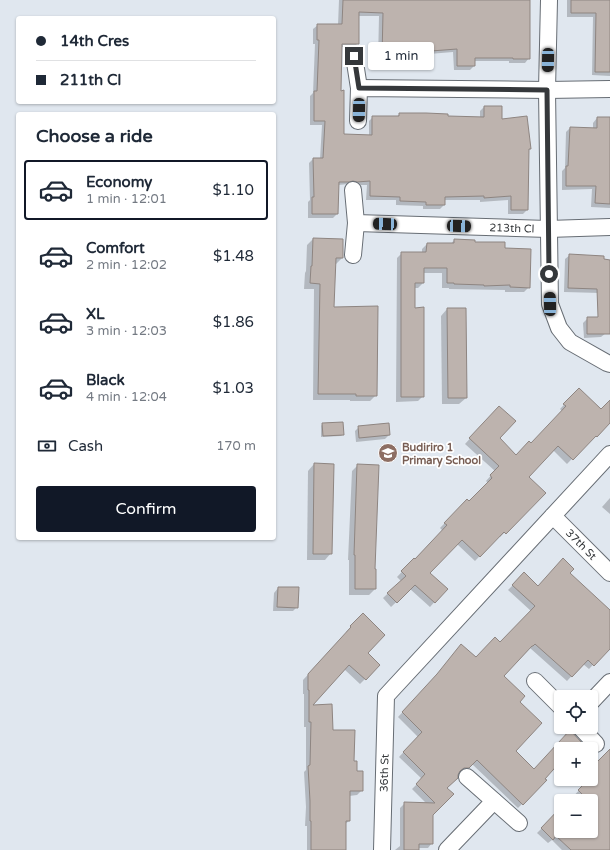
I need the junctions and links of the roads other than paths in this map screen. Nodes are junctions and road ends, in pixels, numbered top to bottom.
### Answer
1 (549, 0) edge
2 (354, 56) dead end
3 (359, 88) junction
4 (610, 89) edge
5 (547, 90) junction
6 (358, 121) dead end
7 (353, 190) dead end
8 (356, 223) junction
9 (610, 227) edge
10 (548, 229) junction
11 (353, 255) dead end
12 (610, 364) edge
13 (610, 454) edge
14 (553, 516) junction
15 (610, 573) edge
16 (535, 681) dead end
17 (610, 682) edge
18 (598, 695) edge
19 (554, 700) edge
20 (587, 734) edge
21 (594, 742) edge
22 (467, 777) dead end
23 (494, 801) junction
24 (519, 823) dead end
25 (382, 850) edge
26 (447, 850) edge

1 - 5 street
2 - 3 street
3 - 5 street
3 - 6 street
4 - 5 street
5 - 10 street
7 - 8 street
8 - 10 street, 213th Cl
8 - 11 street
9 - 10 street, 213th Cl
10 - 12 street
13 - 14 street
14 - 15 street, 37th St
14 - 25 street, 36th St
16 - 19 street
17 - 18 street
20 - 21 street
22 - 23 street
23 - 24 street
23 - 26 street

